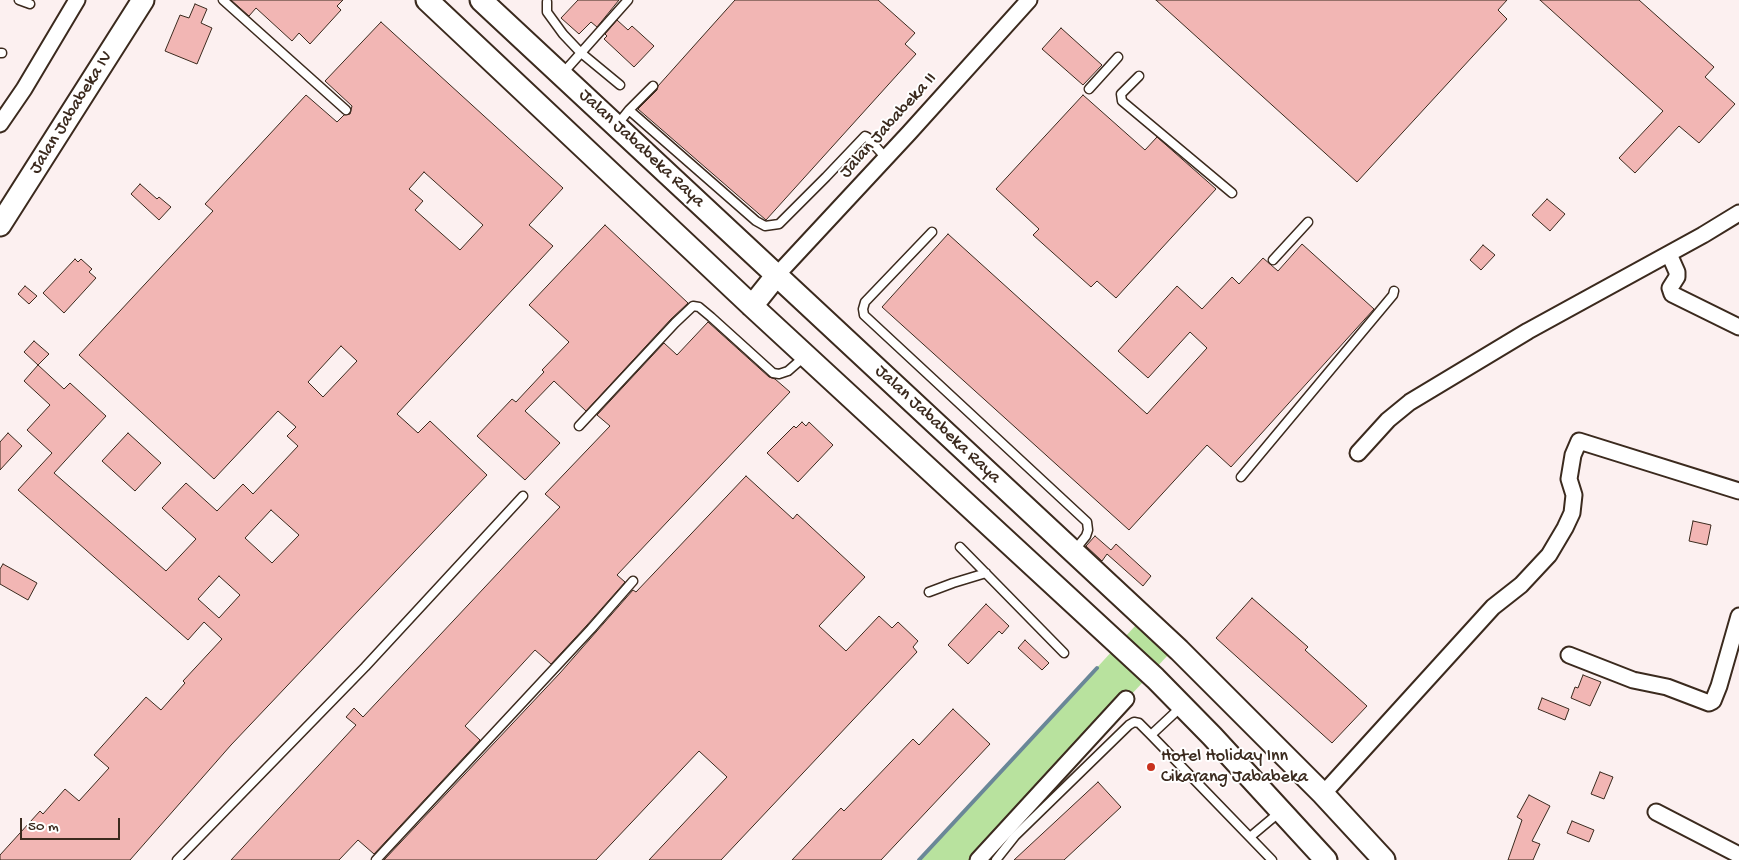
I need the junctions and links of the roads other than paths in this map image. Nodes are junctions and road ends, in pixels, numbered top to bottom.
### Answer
1 (19, 0) edge
2 (77, 0) edge
3 (143, 0) edge
4 (222, 0) edge
5 (427, 0) edge
6 (481, 0) edge
7 (628, 0) edge
8 (1028, 0) edge
9 (547, 2) dead end
10 (30, 4) dead end
11 (580, 52) junction
12 (1118, 57) dead end
13 (561, 75) junction
14 (1139, 76) dead end
15 (620, 85) dead end
16 (653, 86) dead end
17 (1089, 89) dead end
18 (346, 110) dead end
19 (622, 118) junction
20 (0, 124) edge
21 (886, 158) junction
22 (1232, 193) dead end
23 (1739, 213) edge
24 (1308, 222) dead end
25 (0, 225) edge
26 (932, 232) dead end
27 (1669, 254) junction
28 (1273, 260) dead end
29 (776, 276) junction
30 (1394, 291) dead end
31 (752, 306) junction
32 (1739, 327) edge
33 (805, 355) junction
34 (579, 426) dead end
35 (1358, 453) dead end
36 (1241, 477) dead end
37 (1739, 491) edge
38 (523, 496) dead end
39 (960, 547) dead end
40 (1073, 552) junction
41 (986, 574) junction
42 (633, 581) dead end
43 (929, 592) dead end
44 (1739, 616) edge
45 (1064, 653) dead end
46 (1569, 655) dead end
47 (1126, 699) dead end
48 (1182, 706) junction
49 (1151, 734) junction
50 (1323, 794) junction
51 (1281, 810) junction
52 (1656, 812) dead end
53 (1250, 837) junction
54 (1739, 855) edge
55 (177, 860) edge
56 (376, 860) edge
57 (978, 860) edge
58 (996, 860) edge
59 (1272, 860) edge
60 (1326, 860) edge
61 (1384, 860) edge

1 - 10 lane
2 - 20 street
3 - 25 main road, Jalan Jababeka IV
4 - 18 lane
5 - 31 main road
6 - 13 main road, Jalan Jababeka Raya
7 - 11 lane
8 - 21 street, Jalan Jababeka II
9 - 11 lane
11 - 13 lane
11 - 15 lane
12 - 17 lane
13 - 19 main road, Jalan Jababeka Raya
14 - 22 lane
16 - 19 lane
19 - 21 lane
19 - 29 main road, Jalan Jababeka Raya
21 - 29 street, Jalan Jababeka II
23 - 27 street
24 - 28 lane
26 - 40 lane
27 - 32 street
27 - 35 street
29 - 31 main road
29 - 40 main road, Jalan Jababeka Raya
30 - 36 lane
31 - 33 main road
33 - 34 lane
33 - 48 main road
37 - 50 street
38 - 55 lane
39 - 41 lane
40 - 50 main road, Jalan Jababeka Raya
41 - 43 lane
41 - 45 lane
42 - 56 lane
44 - 46 street
47 - 57 street
48 - 49 lane
48 - 51 main road
49 - 53 lane
49 - 58 lane
50 - 61 main road, Jalan Jababeka Raya
51 - 53 lane
51 - 60 main road
52 - 54 street
53 - 59 lane

